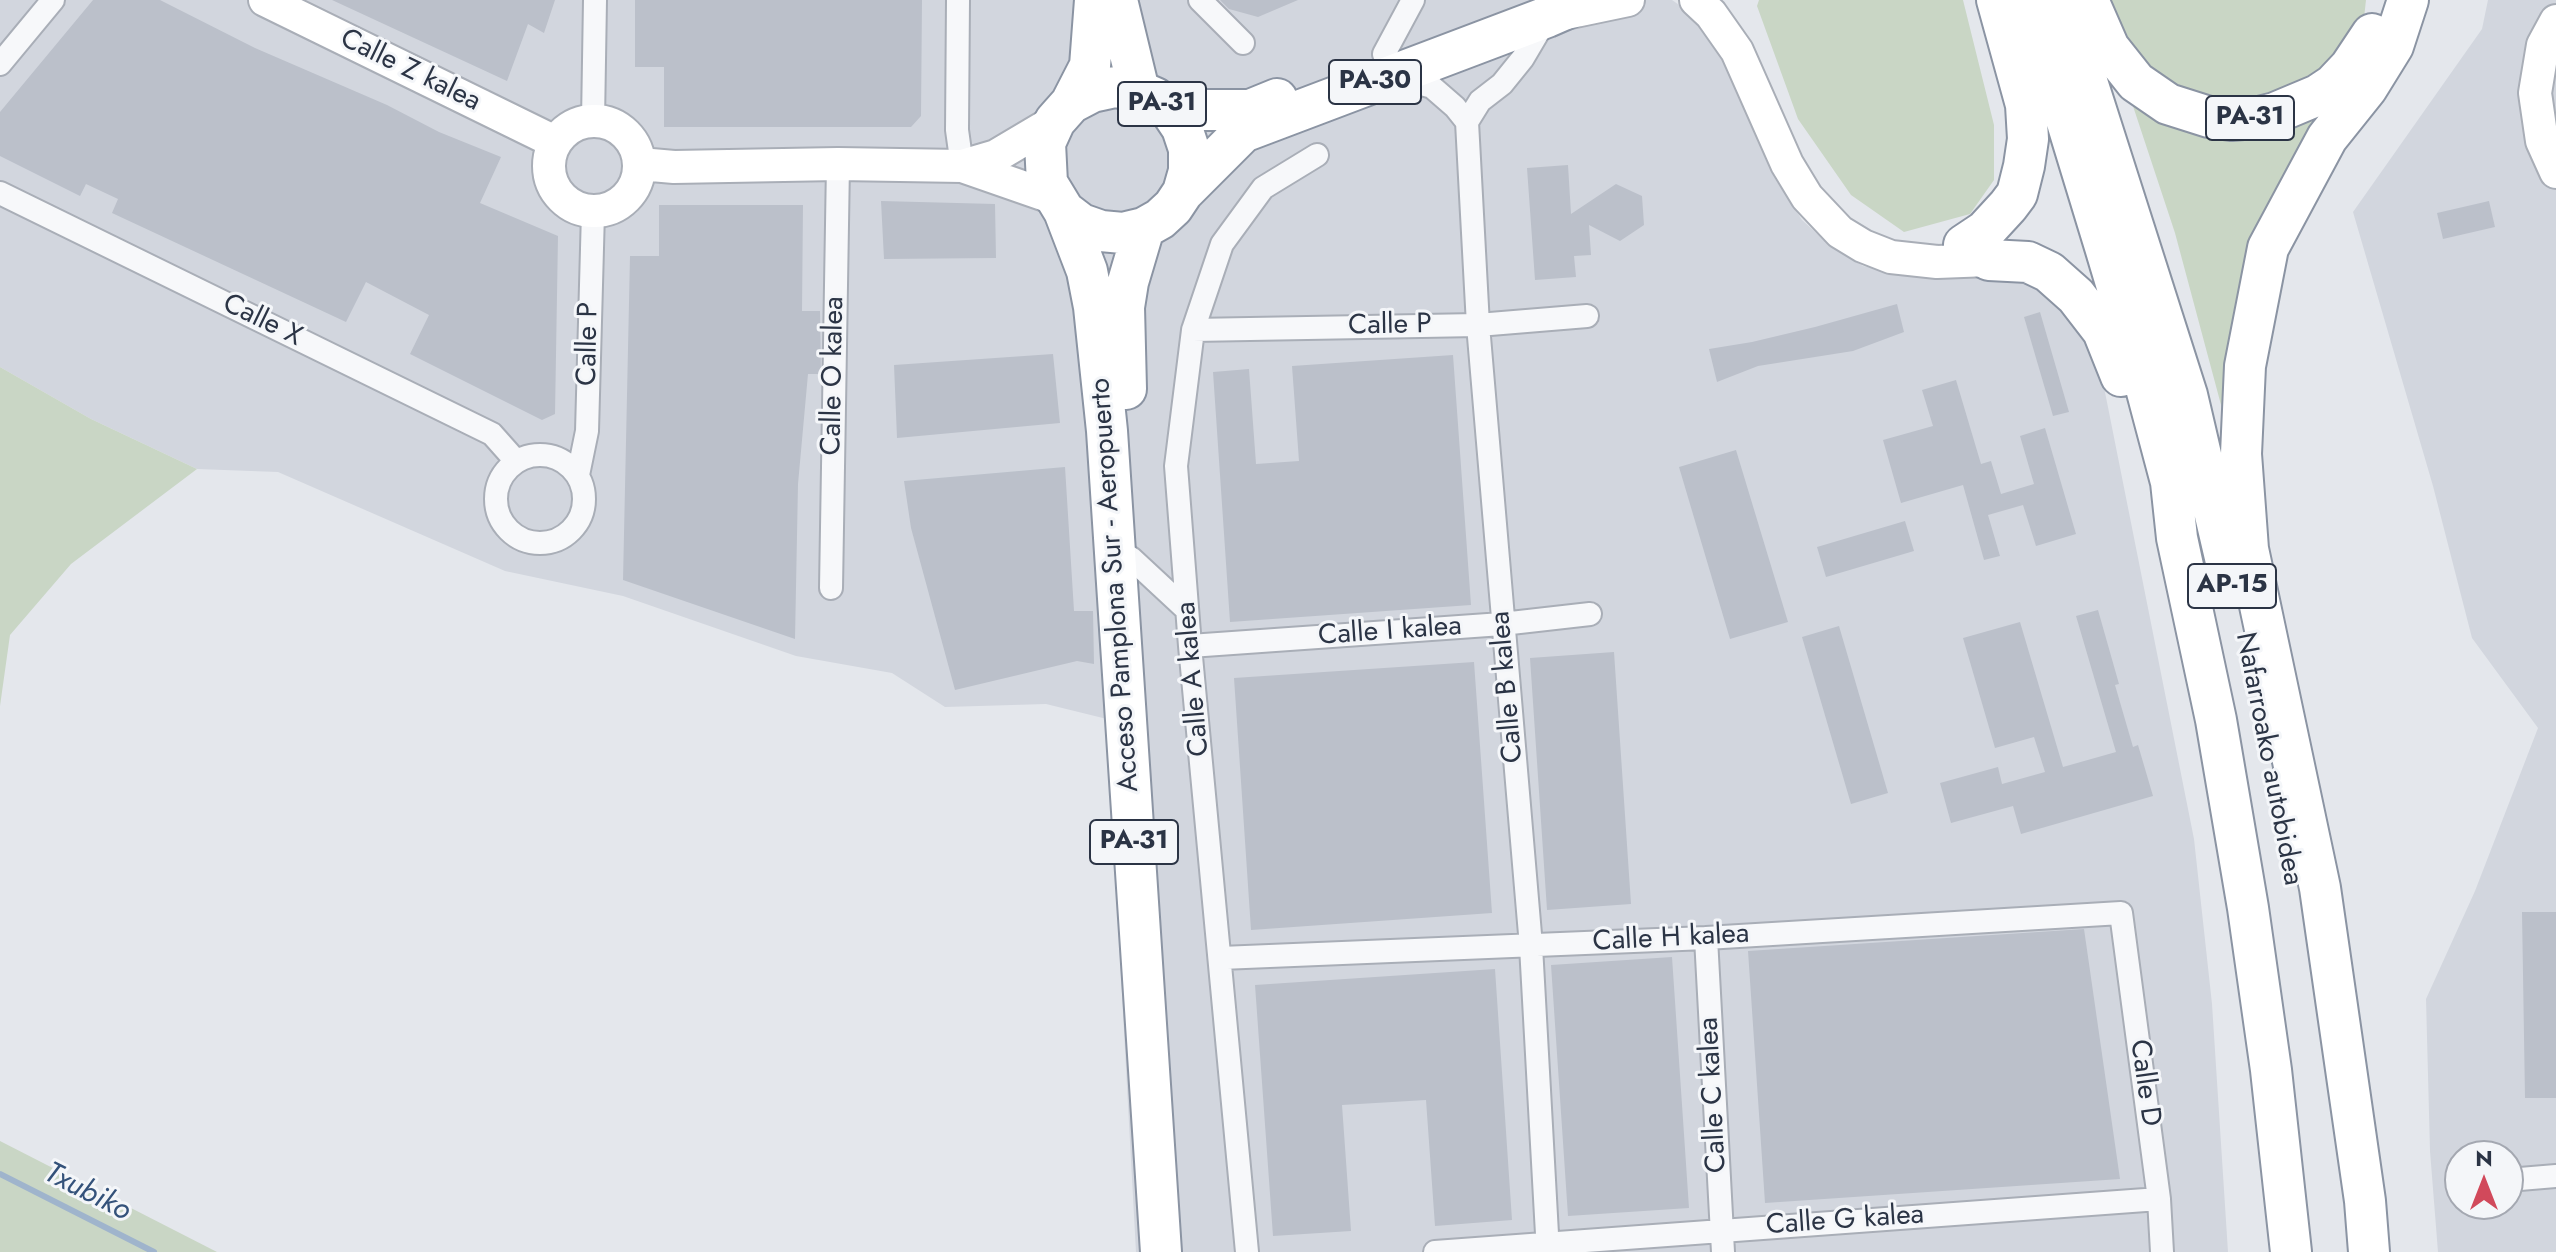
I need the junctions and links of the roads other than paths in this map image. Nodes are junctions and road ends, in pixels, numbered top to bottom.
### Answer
1 (53, 0) edge
2 (265, 0) edge
3 (595, 0) edge
4 (958, 0) edge
5 (1095, 0) edge
6 (1117, 0) edge
7 (1200, 0) edge
8 (1413, 0) edge
9 (1586, 0) edge
10 (1628, 0) edge
11 (1696, 0) edge
12 (1728, 0) edge
13 (1997, 0) edge
14 (2024, 0) edge
15 (2061, 0) edge
16 (2088, 0) edge
17 (2385, 0) edge
18 (2408, 0) edge
19 (2423, 0) edge
20 (1532, 9) edge
21 (2556, 21) edge
22 (1243, 43) dead end
23 (1737, 51) junction
24 (0, 64) edge
25 (1388, 65) junction
26 (1154, 100) junction
27 (1063, 112) junction
28 (593, 121) junction
29 (1467, 122) junction
30 (555, 142) junction
31 (1317, 155) dead end
32 (640, 164) junction
33 (838, 164) junction
34 (962, 166) junction
35 (2556, 172) edge
36 (2302, 188) junction
37 (1183, 192) junction
38 (0, 193) edge
39 (1059, 204) junction
40 (593, 212) junction
41 (1144, 228) junction
42 (1987, 255) junction
43 (1587, 316) dead end
44 (1478, 325) junction
45 (1193, 330) junction
46 (516, 461) junction
47 (578, 475) junction
48 (2177, 538) junction
49 (1131, 558) junction
50 (831, 588) dead end
51 (1187, 610) junction
52 (1590, 614) dead end
53 (1502, 624) junction
54 (1190, 646) junction
55 (2121, 913) joint
56 (1706, 938) junction
57 (1531, 946) junction
58 (1221, 958) junction
59 (2556, 1176) edge
60 (2524, 1179) edge
61 (2159, 1199) junction
62 (1722, 1241) edge
63 (1548, 1247) edge
64 (1161, 1252) edge
65 (1183, 1252) edge
66 (1247, 1252) edge
67 (1435, 1252) edge
68 (2162, 1252) edge
69 (2291, 1252) edge
70 (2346, 1252) edge
71 (2369, 1252) edge

1 - 24 street
2 - 30 street, Calle Z kalea
3 - 28 street
4 - 34 street
5 - 27 highway, PA-31
6 - 26 highway
7 - 22 street
8 - 25 street
9 - 20 highway, PA-30
10 - 20 street
11 - 23 street
12 - 23 street
13 - 42 highway
14 - 48 highway, Nafarroako autobidea / AP-15
15 - 70 highway, Nafarroako autobidea / AP-15
16 - 17 highway, PA-31
18 - 36 highway
19 - 36 highway
20 - 25 highway, PA-30
20 - 29 street
21 - 35 street
23 - 42 street
25 - 26 highway, PA-30
25 - 29 street
25 - 37 highway, PA-30
26 - 27 highway, PA-31
26 - 37 highway, PA-31
27 - 34 street
27 - 39 highway, PA-31
28 - 30 street
28 - 32 street
29 - 44 street, Calle B kalea
30 - 40 street
31 - 45 street, Calle A kalea
32 - 33 street
32 - 40 street
33 - 34 street
33 - 50 street, Calle O kalea
34 - 39 street
36 - 71 highway
37 - 41 highway
38 - 46 street, Calle X
39 - 41 highway
39 - 64 highway, Acceso Pamplona Sur - Aeropuerto / PA-31
40 - 47 street, Calle P
41 - 49 highway, PA-31
42 - 48 highway
43 - 44 street, Calle P
44 - 45 street, Calle P
44 - 53 street, Calle B kalea
45 - 51 street, Calle A kalea
46 - 47 street
46 - 47 street
48 - 69 highway, Nafarroako autobidea / AP-15
49 - 51 street
49 - 65 highway, Acceso Pamplona Sur - Aeropuerto / PA-31
51 - 54 street, Calle A kalea
52 - 53 street, Calle I kalea
53 - 54 street, Calle I kalea
53 - 57 street, Calle B kalea
54 - 58 street, Calle A kalea
55 - 56 street, Calle H kalea
55 - 61 street, Calle D
56 - 57 street, Calle H kalea
56 - 62 street, Calle C kalea
57 - 58 street, Calle H kalea
57 - 63 street, Calle B kalea
58 - 66 street, Calle A kalea
59 - 60 street
61 - 62 street, Calle G kalea
61 - 68 street, Calle D
62 - 63 street, Calle G kalea
63 - 67 street, Calle G kalea

